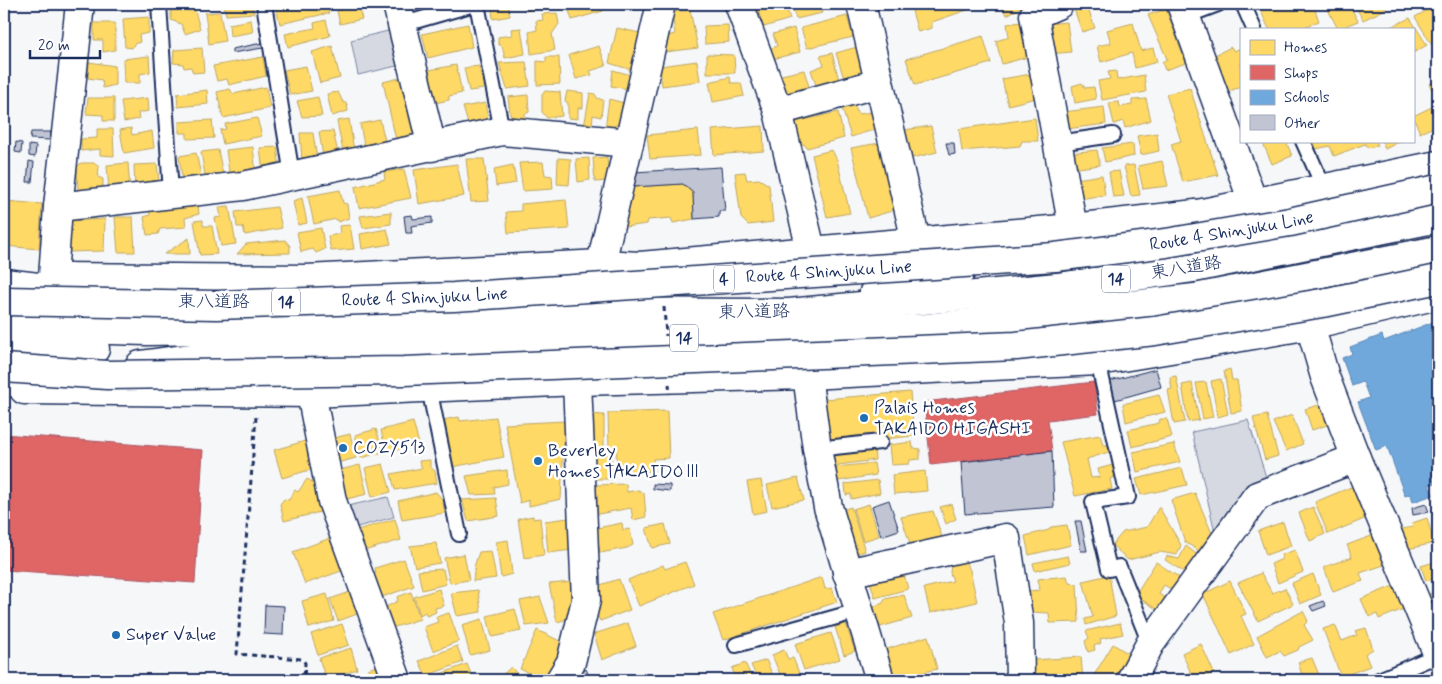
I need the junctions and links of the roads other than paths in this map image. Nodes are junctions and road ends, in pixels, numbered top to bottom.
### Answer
1 (80, 4) edge
2 (159, 4) edge
3 (264, 4) edge
4 (476, 4) edge
5 (661, 4) edge
6 (739, 4) edge
7 (861, 4) edge
8 (1059, 4) edge
9 (1218, 4) edge
10 (1243, 4) edge
11 (1184, 10) edge
12 (399, 14) edge
13 (1254, 28) edge
14 (879, 83) junction
15 (778, 111) junction
16 (502, 131) junction
17 (1113, 135) dead end
18 (1303, 142) edge
19 (629, 143) junction
20 (1058, 143) junction
21 (432, 146) junction
22 (1438, 165) edge
23 (292, 175) junction
24 (1324, 188) junction
25 (1438, 189) edge
26 (171, 194) junction
27 (1253, 202) junction
28 (58, 207) junction
29 (1196, 214) junction
30 (1438, 218) edge
31 (1073, 228) junction
32 (916, 241) junction
33 (811, 250) junction
34 (1438, 250) edge
35 (600, 264) junction
36 (4, 276) edge
37 (53, 277) junction
38 (1438, 279) edge
39 (4, 283) edge
40 (1438, 296) edge
41 (4, 301) edge
42 (789, 312) junction
43 (568, 314) junction
44 (1310, 325) junction
45 (4, 327) edge
46 (926, 328) junction
47 (442, 342) junction
48 (1213, 342) junction
49 (4, 349) edge
50 (1098, 360) junction
51 (4, 368) edge
52 (807, 375) junction
53 (577, 381) junction
54 (4, 383) edge
55 (429, 388) junction
56 (4, 390) edge
57 (311, 393) junction
58 (880, 442) dead end
59 (817, 448) junction
60 (1356, 458) junction
61 (459, 534) dead end
62 (847, 573) junction
63 (858, 611) junction
64 (1150, 644) junction
65 (736, 645) dead end
66 (1438, 655) edge
67 (397, 680) edge
68 (560, 680) edge
69 (880, 680) edge
70 (1020, 680) edge
71 (1131, 680) edge
72 (1379, 680) edge

1 - 28 main road
2 - 26 lane
3 - 23 lane
4 - 12 lane
4 - 16 lane
5 - 19 main road
6 - 15 main road
7 - 14 main road
8 - 20 main road
9 - 11 lane
10 - 13 lane
11 - 27 main road
12 - 21 main road
14 - 15 main road
14 - 32 main road
15 - 33 main road
16 - 19 main road
16 - 21 main road
17 - 20 lane
18 - 24 lane
19 - 35 main road
20 - 31 main road
21 - 23 main road
22 - 24 main road
23 - 26 main road
24 - 27 main road
25 - 41 main road, Route 4 Shinjuku Line / 4, bridge
26 - 28 main road
27 - 29 main road
28 - 37 main road
29 - 31 main road
29 - 42 main road
30 - 42 main road, 東八道路 / 14
31 - 32 main road
32 - 33 main road
33 - 35 main road
34 - 46 main road, 東八道路 / 14
35 - 37 main road
36 - 37 main road
38 - 51 main road, bridge
39 - 43 main road, 東八道路 / 14
40 - 44 main road, 14
42 - 43 main road, 東八道路 / 14
43 - 45 main road
44 - 48 main road, 14
44 - 60 main road
46 - 47 main road, 東八道路 / 14
46 - 48 main road, 14
47 - 49 main road
47 - 54 main road, 東八道路 / 14
48 - 50 main road
50 - 52 main road
50 - 64 lane
52 - 53 main road
52 - 59 main road
53 - 55 main road
53 - 68 main road
55 - 57 main road
55 - 61 lane
56 - 57 main road
57 - 67 main road
58 - 59 lane
59 - 62 main road
60 - 64 main road
60 - 66 main road
62 - 63 main road
62 - 70 main road
63 - 65 lane
63 - 69 main road
64 - 71 main road
66 - 72 lane

